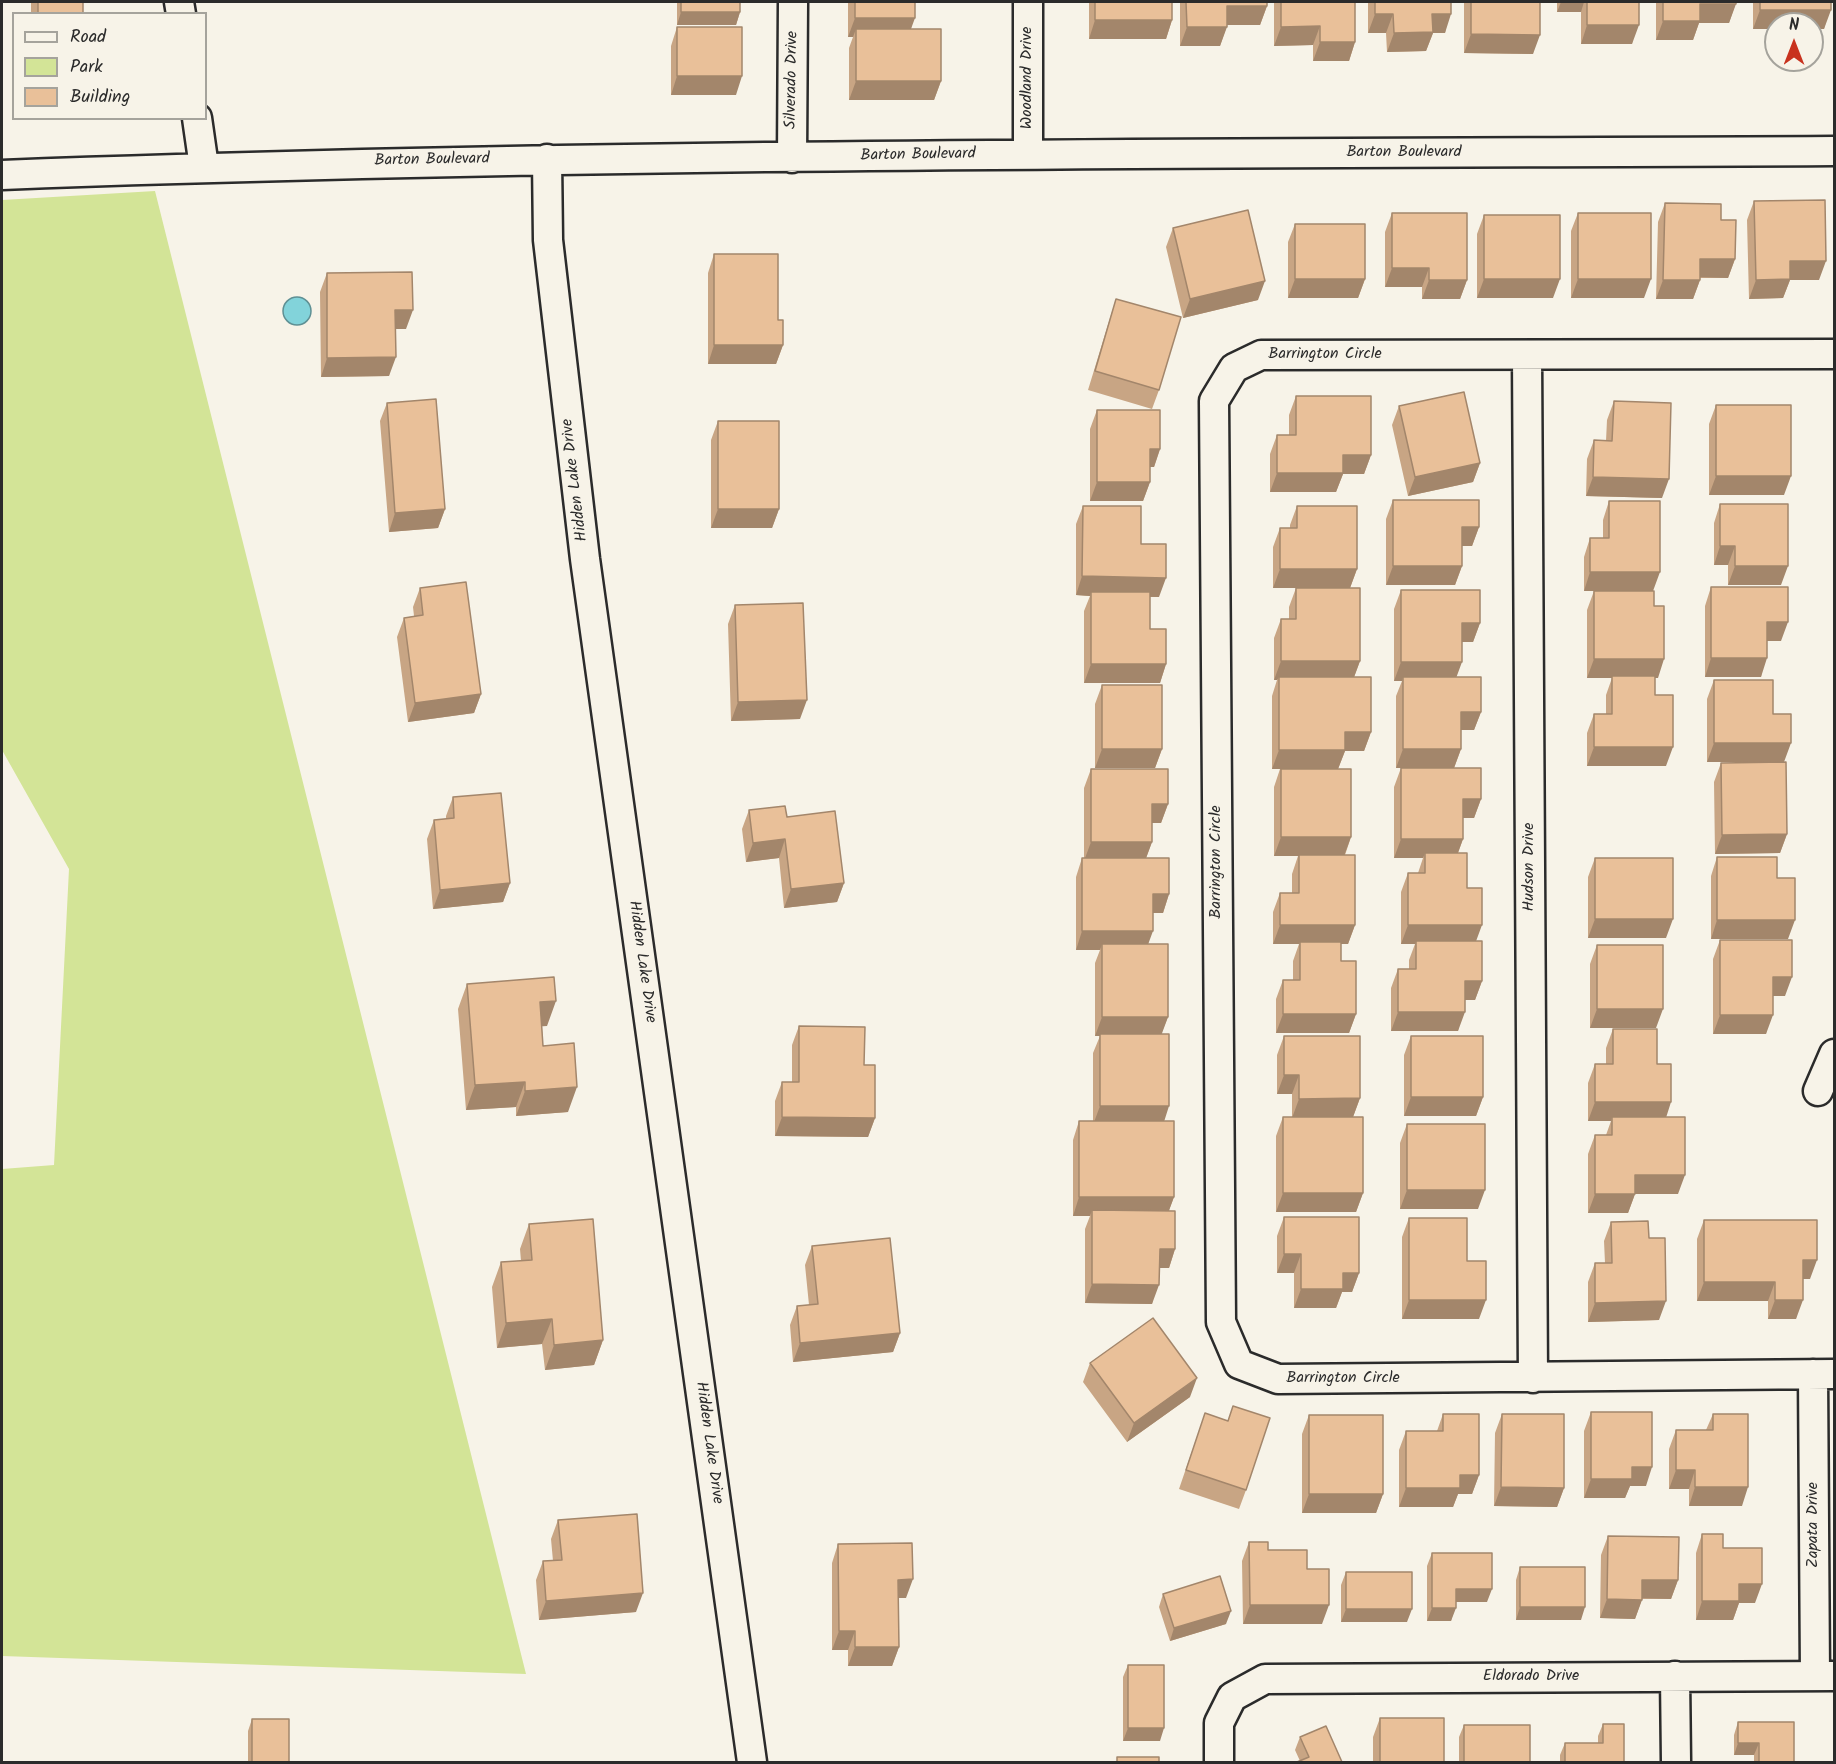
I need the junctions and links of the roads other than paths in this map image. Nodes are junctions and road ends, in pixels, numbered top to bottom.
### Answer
1 (794, 2) edge
2 (1028, 2) edge
3 (197, 120) edge
4 (1834, 151) edge
5 (1028, 156) junction
6 (792, 158) junction
7 (547, 159) junction
8 (204, 167) junction
9 (2, 175) edge
10 (1834, 354) edge
11 (1527, 355) junction
12 (1834, 1054) edge
13 (1818, 1091) dead end
14 (1824, 1374) edge
15 (1533, 1378) junction
16 (1675, 1676) junction
17 (1825, 1676) edge
18 (752, 1762) edge
19 (1219, 1762) edge
20 (1676, 1762) edge

1 - 6 street, Silverado Drive
2 - 5 street, Woodland Drive
3 - 8 street
4 - 5 street, Barton Boulevard
5 - 6 street, Barton Boulevard
6 - 7 street, Barton Boulevard
7 - 8 street, Barton Boulevard
7 - 18 street, Hidden Lake Drive
8 - 9 street, Barton Boulevard
10 - 11 street, Barrington Circle
11 - 15 street, Hudson Drive
11 - 15 street, Barrington Circle
12 - 13 street
14 - 15 street, Barrington Circle
14 - 17 street, Zapata Drive
16 - 17 street, Eldorado Drive
16 - 19 street, Eldorado Drive
16 - 20 street

